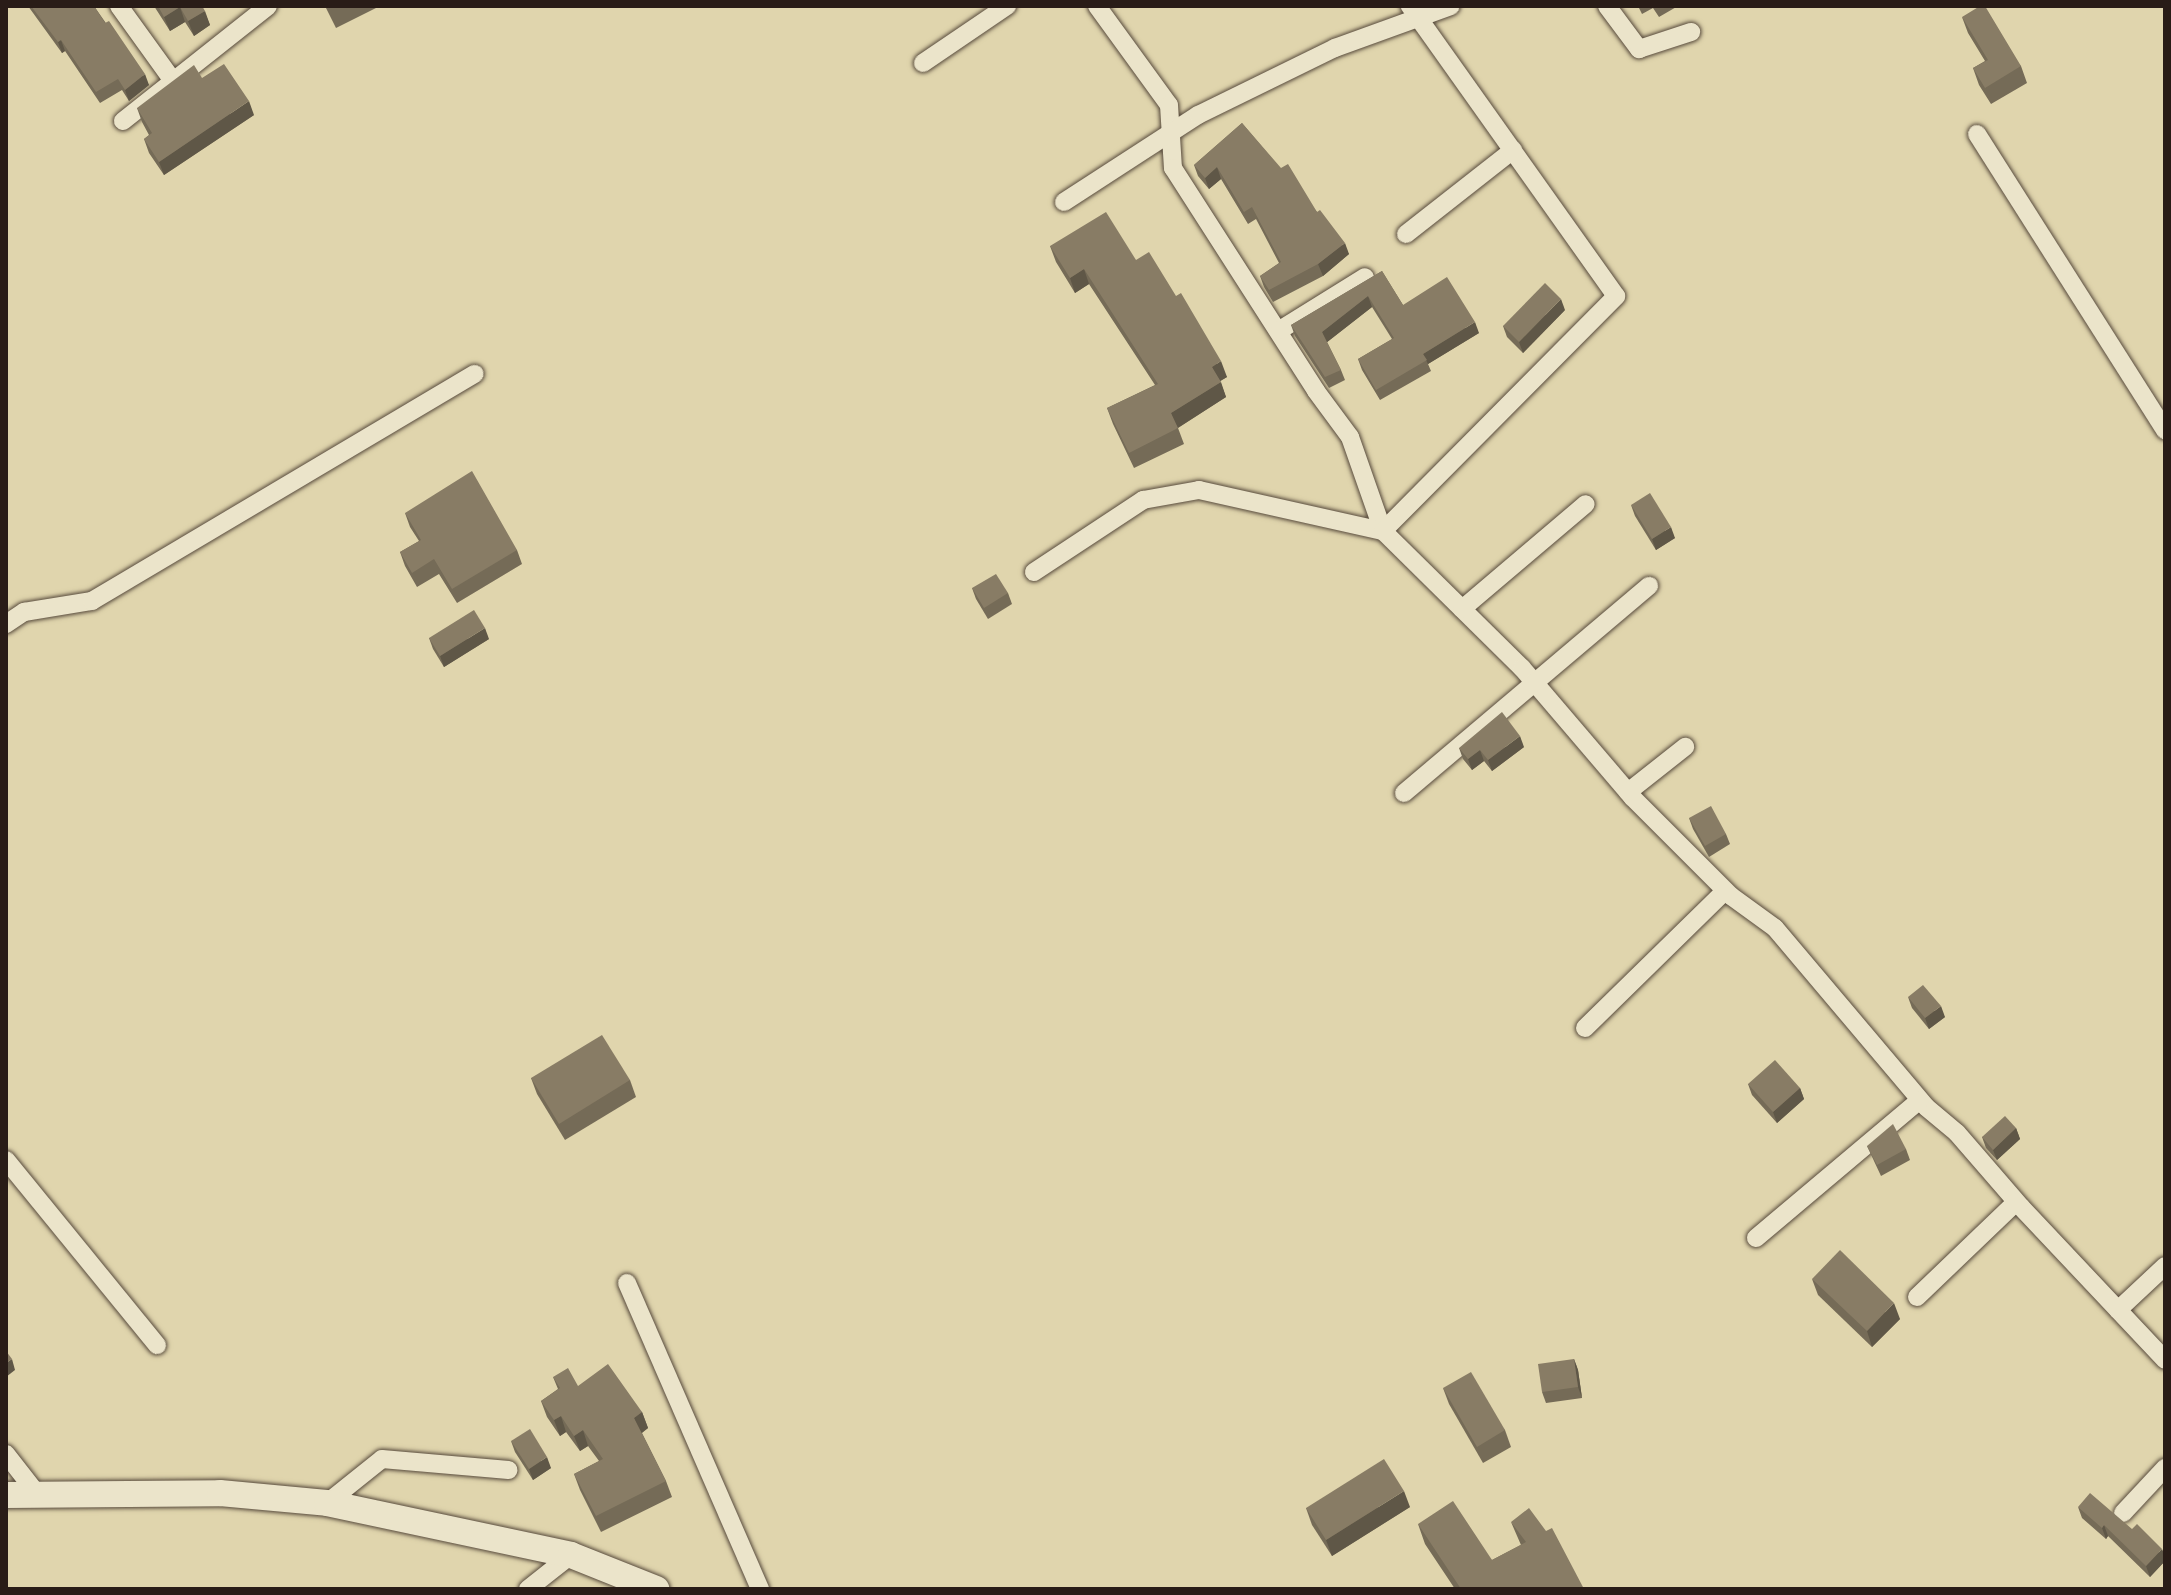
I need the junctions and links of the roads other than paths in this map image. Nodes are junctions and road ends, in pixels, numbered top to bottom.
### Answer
1 (119, 6) edge
2 (268, 6) edge
3 (1097, 6) edge
4 (1451, 6) edge
5 (1607, 6) edge
6 (996, 9) edge
7 (1414, 12) edge
8 (1691, 32) dead end
9 (923, 63) dead end
10 (173, 81) junction
11 (123, 121) dead end
12 (1977, 134) dead end
13 (1170, 135) junction
14 (1513, 150) junction
15 (1064, 202) dead end
16 (1406, 234) dead end
17 (1365, 277) edge
18 (1280, 330) junction
19 (475, 374) dead end
20 (2165, 430) edge
21 (1586, 504) dead end
22 (1383, 531) junction
23 (1034, 572) dead end
24 (1649, 586) dead end
25 (1462, 609) junction
26 (6, 624) edge
27 (1534, 683) junction
28 (1685, 747) dead end
29 (1628, 792) junction
30 (1404, 793) dead end
31 (1725, 891) junction
32 (1585, 1028) dead end
33 (1920, 1100) junction
34 (6, 1160) edge
35 (2016, 1202) junction
36 (1756, 1238) dead end
37 (2165, 1266) edge
38 (627, 1283) dead end
39 (1917, 1297) dead end
40 (2118, 1310) junction
41 (157, 1345) dead end
42 (2165, 1360) edge
43 (6, 1454) edge
44 (2165, 1468) edge
45 (509, 1470) dead end
46 (6, 1495) edge
47 (38, 1495) junction
48 (327, 1503) junction
49 (2123, 1513) dead end
50 (571, 1555) junction
51 (528, 1589) edge
52 (656, 1589) edge
53 (760, 1589) edge

1 - 10 street
2 - 10 street
3 - 13 street
4 - 7 street
5 - 8 street
6 - 9 street
7 - 13 street
7 - 14 street
10 - 11 street
12 - 20 street
13 - 15 street
13 - 18 street
14 - 16 street
14 - 22 street
17 - 18 street
18 - 22 street
19 - 26 street
21 - 25 street
22 - 23 street
22 - 25 street
24 - 27 street
25 - 27 street
27 - 29 street
27 - 30 street
28 - 29 street
29 - 31 street
31 - 32 street
31 - 33 street
33 - 35 street
33 - 36 street
34 - 41 street
35 - 39 street
35 - 40 street
37 - 40 street
38 - 53 street
40 - 42 street
43 - 47 street
44 - 49 street
45 - 48 street
46 - 47 main road
47 - 48 main road
48 - 50 main road
50 - 51 street
50 - 52 main road

